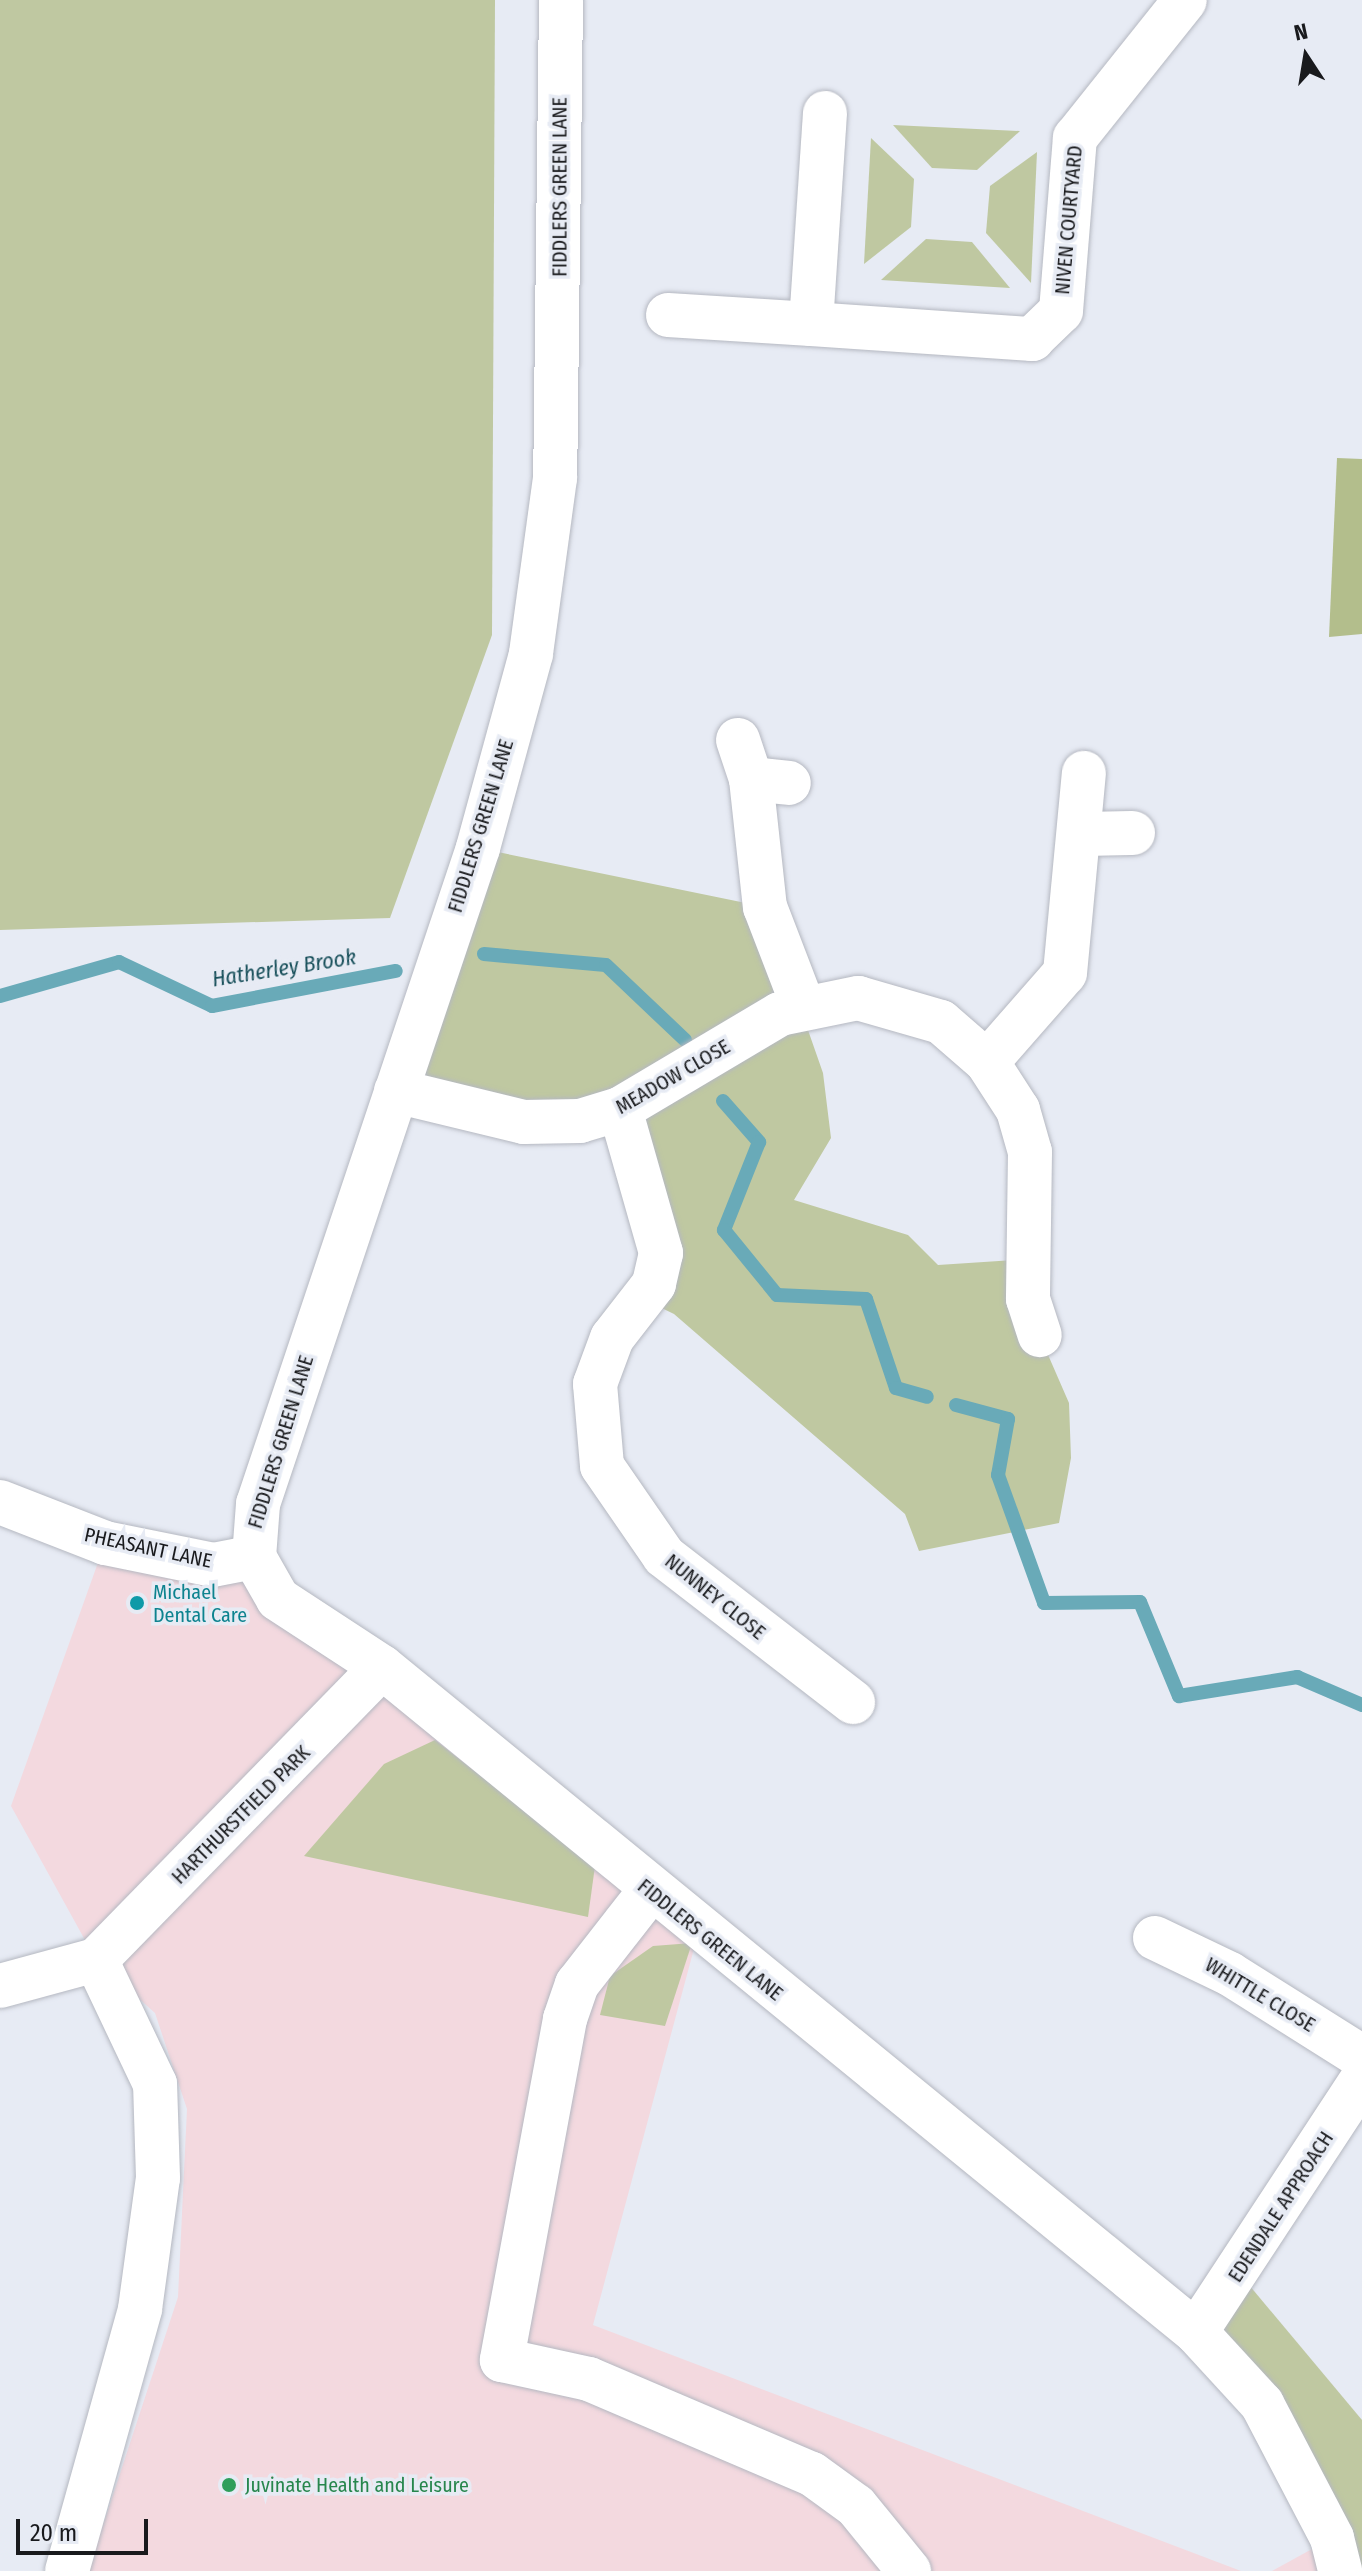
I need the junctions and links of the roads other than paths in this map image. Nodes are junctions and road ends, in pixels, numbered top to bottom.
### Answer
1 (561, 0) edge
2 (1185, 0) edge
3 (825, 113) dead end
4 (668, 315) dead end
5 (811, 324) junction
6 (759, 767) dead end
7 (1084, 773) dead end
8 (1133, 833) dead end
9 (1082, 834) junction
10 (803, 1006) junction
11 (987, 1062) junction
12 (396, 1091) junction
13 (620, 1109) junction
14 (1040, 1335) dead end
15 (0, 1502) edge
16 (254, 1557) junction
17 (382, 1667) junction
18 (853, 1702) dead end
19 (649, 1892) junction
20 (1155, 1938) dead end
21 (96, 1960) junction
22 (0, 1986) edge
23 (1362, 2057) edge
24 (1362, 2079) edge
25 (1196, 2332) junction
26 (906, 2569) edge
27 (67, 2571) edge
28 (1340, 2571) edge

1 - 12 street, FIDDLERS GREEN LANE
2 - 5 street, NIVEN COURTYARD
3 - 5 street
4 - 5 street, NIVEN COURTYARD
6 - 10 street
7 - 9 street
8 - 9 street
9 - 11 street
10 - 11 street, MEADOW CLOSE
10 - 13 street, MEADOW CLOSE
11 - 14 street, MEADOW CLOSE
12 - 13 street, MEADOW CLOSE
12 - 16 street, FIDDLERS GREEN LANE
13 - 18 street, NUNNEY CLOSE
15 - 16 street, PHEASANT LANE
16 - 17 street, FIDDLERS GREEN LANE
17 - 19 street, FIDDLERS GREEN LANE
17 - 21 street, HARTHURSTFIELD PARK
19 - 25 street, FIDDLERS GREEN LANE
19 - 26 street
20 - 23 street, WHITTLE CLOSE
21 - 22 street
21 - 27 street
24 - 25 street, EDENDALE APPROACH
25 - 28 street, FIDDLERS GREEN LANE

